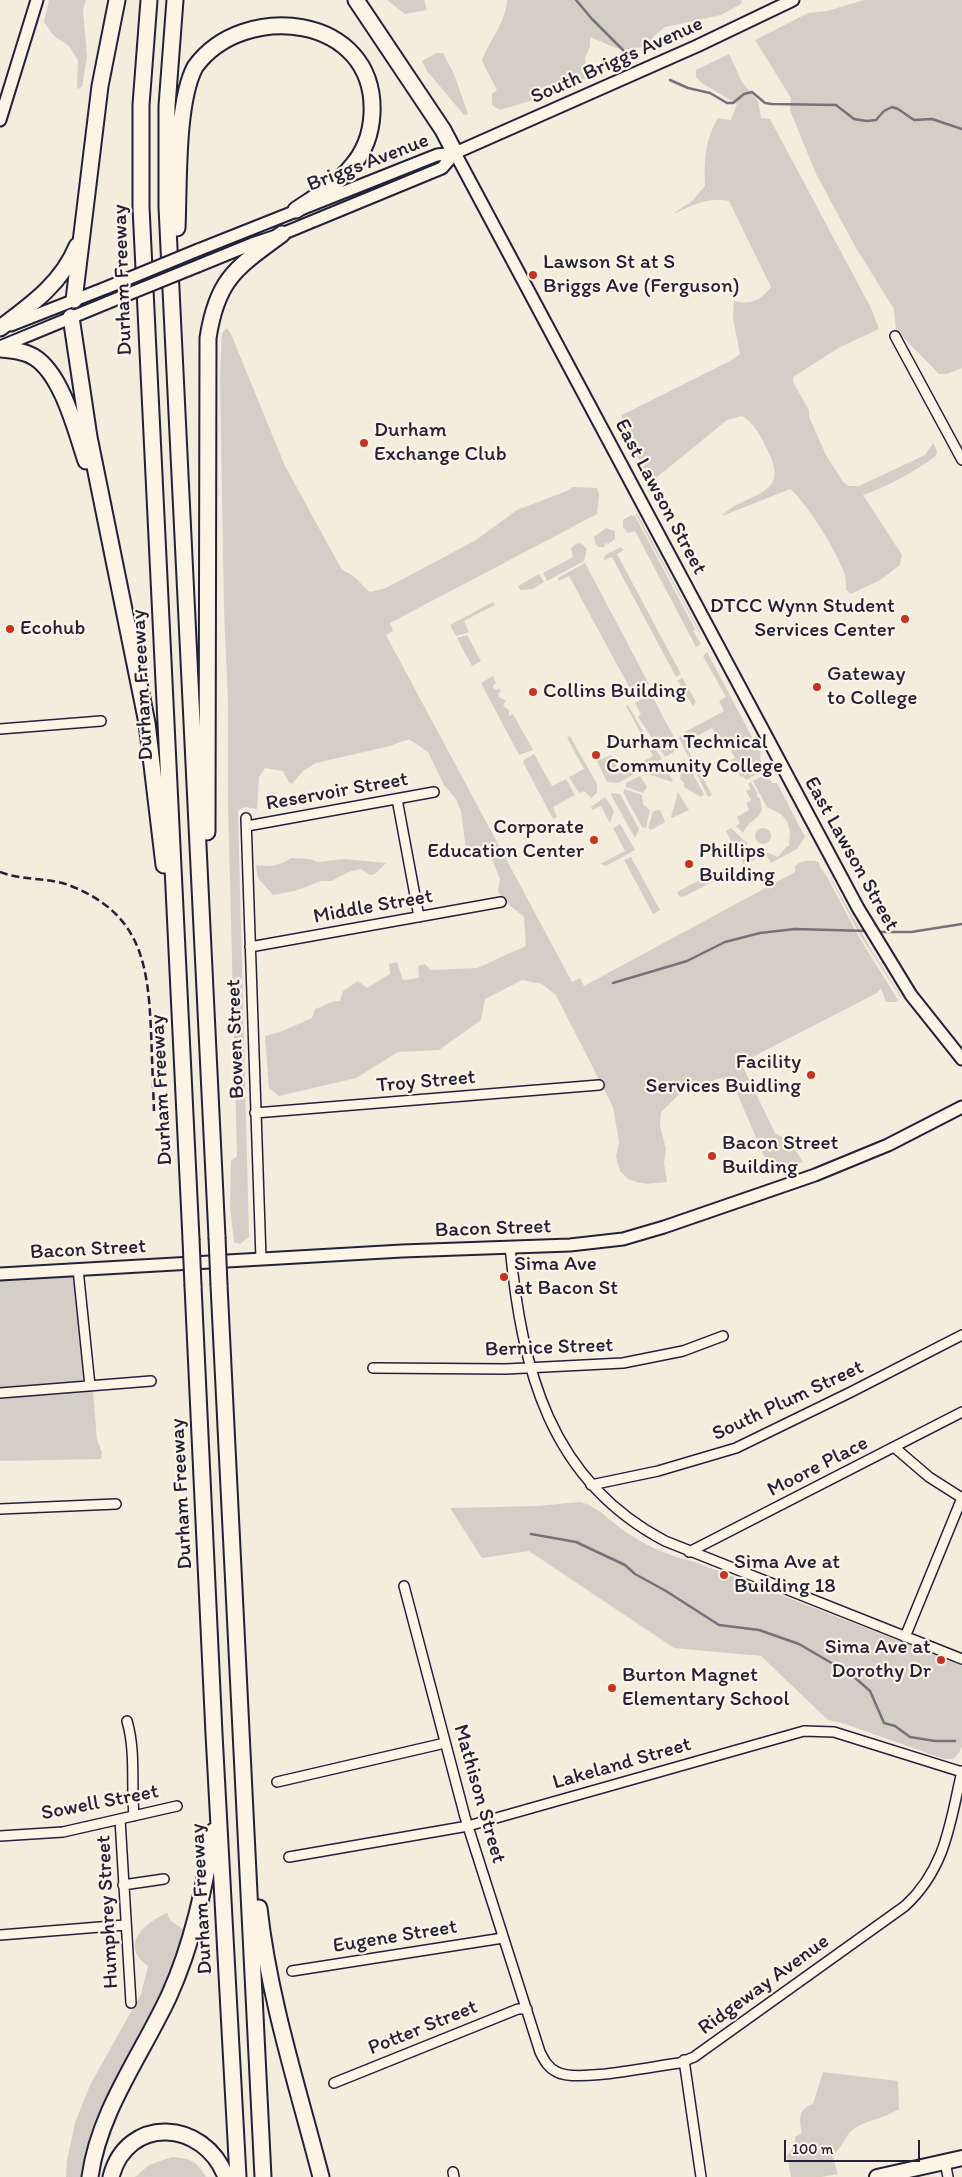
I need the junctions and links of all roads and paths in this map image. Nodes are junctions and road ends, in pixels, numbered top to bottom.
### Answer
1 (37, 0) edge
2 (117, 0) edge
3 (149, 0) edge
4 (175, 0) edge
5 (356, 0) edge
6 (792, 0) edge
7 (0, 120) edge
8 (456, 153) junction
9 (296, 210) junction
10 (82, 230) junction
11 (282, 234) junction
12 (74, 300) junction
13 (71, 317) junction
14 (172, 319) junction
15 (0, 329) edge
16 (895, 336) dead end
17 (0, 348) edge
18 (962, 460) edge
19 (115, 559) junction
20 (101, 721) dead end
21 (0, 729) edge
22 (434, 792) dead end
23 (397, 799) junction
24 (247, 822) joint
25 (501, 902) dead end
26 (419, 917) junction
27 (250, 947) junction
28 (178, 963) junction
29 (205, 988) junction
30 (962, 1059) edge
31 (599, 1085) dead end
32 (962, 1107) edge
33 (255, 1114) junction
34 (510, 1247) junction
35 (261, 1259) junction
36 (78, 1269) junction
37 (0, 1274) edge
38 (962, 1335) edge
39 (723, 1336) dead end
40 (373, 1368) dead end
41 (530, 1368) junction
42 (150, 1381) dead end
43 (90, 1386) junction
44 (0, 1393) edge
45 (962, 1412) edge
46 (894, 1447) junction
47 (591, 1485) junction
48 (962, 1498) edge
49 (116, 1504) dead end
50 (0, 1508) edge
51 (689, 1552) junction
52 (404, 1586) dead end
53 (905, 1637) junction
54 (962, 1660) edge
55 (127, 1721) dead end
56 (445, 1743) junction
57 (962, 1771) edge
58 (277, 1782) dead end
59 (177, 1806) dead end
60 (218, 1807) junction
61 (134, 1816) junction
62 (120, 1819) junction
63 (468, 1826) junction
64 (0, 1836) edge
65 (247, 1849) junction
66 (289, 1858) dead end
67 (164, 1879) dead end
68 (123, 1885) junction
69 (125, 1925) junction
70 (0, 1935) edge
71 (503, 1938) junction
72 (292, 1971) dead end
73 (131, 2003) dead end
74 (527, 2009) junction
75 (684, 2060) junction
76 (334, 2083) dead end
77 (962, 2158) edge
78 (945, 2162) junction
79 (90, 2177) edge
80 (111, 2177) edge
81 (226, 2177) edge
82 (238, 2177) edge
83 (263, 2177) edge
84 (321, 2177) edge
85 (701, 2177) edge
86 (877, 2177) edge
87 (948, 2177) edge

1 - 7 street
2 - 10 highway
3 - 28 highway, Durham Freeway
4 - 14 highway
5 - 8 highway
6 - 8 street, South Briggs Avenue
8 - 9 street, Briggs Avenue
8 - 11 street, Briggs Avenue
8 - 30 street, East Lawson Street
9 - 12 street, Briggs Avenue, bridge
9 - 14 highway
10 - 12 highway
10 - 15 highway
11 - 13 street, Briggs Avenue, bridge
11 - 29 highway
12 - 13 street
12 - 15 street, Briggs Avenue
13 - 17 street, Briggs Avenue
13 - 19 highway
14 - 29 highway
16 - 18 street
17 - 19 highway
19 - 28 highway
20 - 21 street
22 - 23 street, Reservoir Street
23 - 24 street, Reservoir Street
23 - 26 street
24 - 27 street, Bowen Street
25 - 26 street, Middle Street
26 - 27 street, Middle Street
27 - 33 street, Bowen Street
28 - 60 highway, Durham Freeway, bridge
29 - 65 highway, bridge
31 - 33 street, Troy Street
32 - 34 street, Bacon Street
33 - 35 street, Bowen Street
34 - 35 street, Bacon Street
34 - 41 street
35 - 36 street, Bacon Street
36 - 37 street, Bacon Street
36 - 43 street
38 - 47 street, South Plum Street
39 - 41 street, Bernice Street
40 - 41 street, Bernice Street
41 - 47 street
42 - 43 street
43 - 44 street
45 - 46 street, Moore Place
46 - 48 street
46 - 51 street, Moore Place
47 - 51 street
48 - 53 street
49 - 50 street
51 - 53 street
52 - 56 street, Mathison Street
53 - 54 street
55 - 61 street
56 - 58 street
56 - 63 street, Mathison Street
57 - 63 street, Lakeland Street
57 - 75 street, Ridgeway Avenue
59 - 61 street, Sowell Street
60 - 79 highway
60 - 82 highway, Durham Freeway
61 - 62 street, Sowell Street
62 - 64 street, Sowell Street
62 - 68 street, Humphrey Street
63 - 66 street, Lakeland Street
63 - 71 street, Mathison Street
65 - 83 highway
65 - 84 highway
67 - 68 street
68 - 69 street, Humphrey Street
69 - 70 street
69 - 73 street, Humphrey Street
71 - 72 street, Eugene Street
71 - 74 street, Mathison Street
74 - 75 street, Ridgeway Avenue
74 - 76 street, Potter Street
75 - 85 street
77 - 78 main road
78 - 86 main road
78 - 87 street
80 - 81 highway

